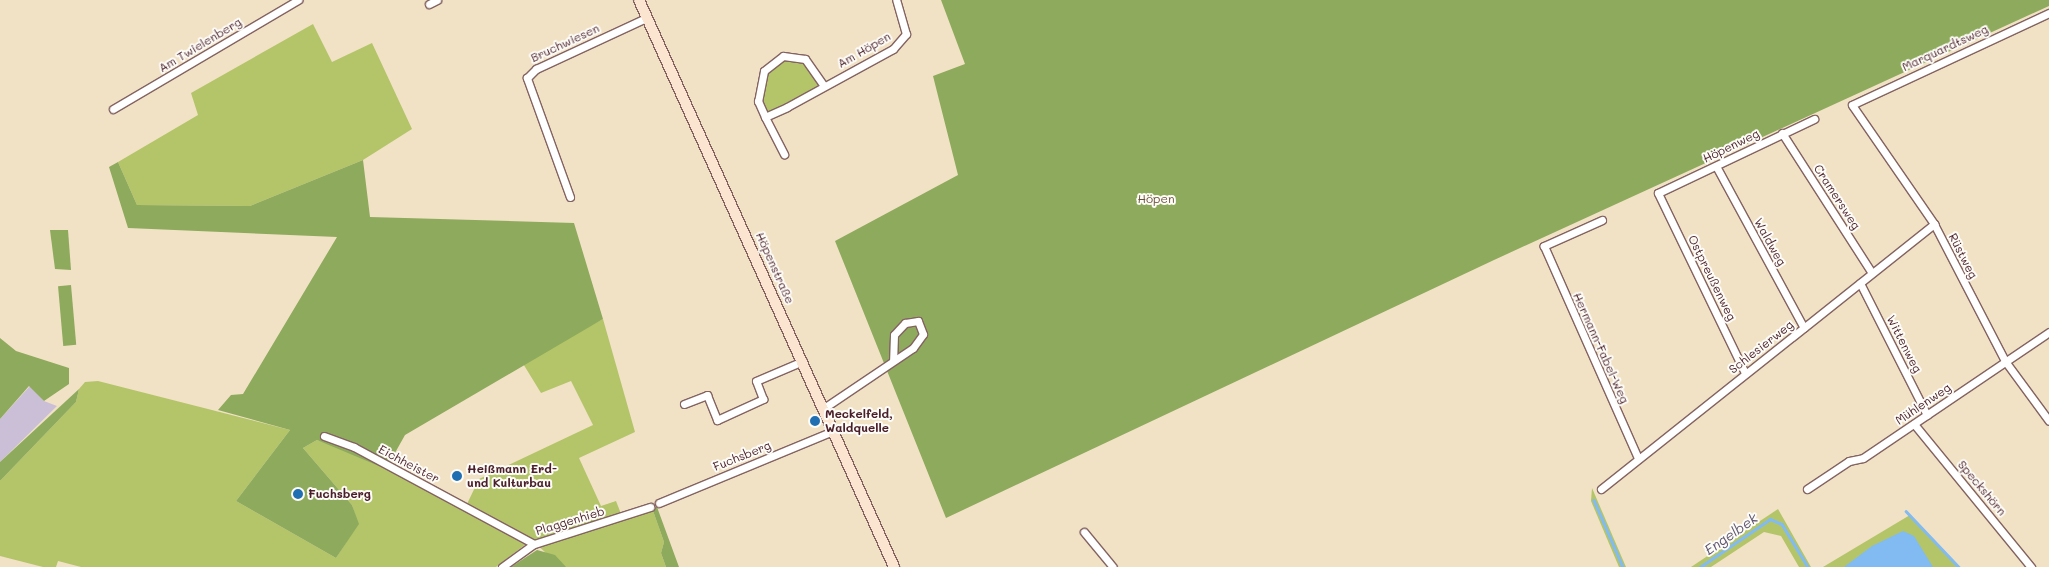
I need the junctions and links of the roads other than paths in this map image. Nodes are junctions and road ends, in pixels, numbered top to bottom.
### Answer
1 (298, 0) edge
2 (437, 0) edge
3 (639, 0) edge
4 (896, 0) edge
5 (430, 4) dead end
6 (2048, 14) edge
7 (648, 17) junction
8 (824, 86) junction
9 (1852, 105) joint
10 (113, 109) dead end
11 (765, 117) junction
12 (1814, 118) dead end
13 (1782, 133) junction
14 (784, 154) dead end
15 (1716, 166) junction
16 (1658, 193) joint
17 (570, 197) dead end
18 (1602, 220) dead end
19 (1934, 224) junction
20 (1872, 273) junction
21 (1860, 283) junction
22 (1804, 328) junction
23 (2049, 332) edge
24 (893, 360) junction
25 (803, 361) junction
26 (2005, 362) junction
27 (1745, 373) junction
28 (684, 404) dead end
29 (824, 408) junction
30 (1928, 415) junction
31 (2049, 421) edge
32 (1914, 424) junction
33 (833, 431) junction
34 (324, 436) dead end
35 (1638, 458) junction
36 (1601, 489) dead end
37 (1807, 489) dead end
38 (660, 503) dead end
39 (650, 507) dead end
40 (1084, 532) dead end
41 (534, 544) junction
42 (502, 567) edge
43 (894, 567) edge
44 (1113, 567) edge
45 (2032, 567) edge

1 - 10 street, Am Twielenberg
2 - 5 street
3 - 7 main road, Höpenstraße
4 - 8 street, Am Höpen
6 - 9 street, Marquardtsweg
7 - 17 street, Bruchwiesen
7 - 25 main road, Höpenstraße
8 - 11 street, Am Höpen
8 - 11 street
9 - 19 street, Rüstweg
11 - 14 street
12 - 13 street, Höpenweg
13 - 15 street, Höpenweg
13 - 20 street, Cramersweg
15 - 16 street, Höpenweg
15 - 22 street, Waldweg
16 - 27 street, Ostpreußenweg
18 - 35 street, Hermann-Fabel-Weg
19 - 20 street, Schlesierweg
19 - 26 street, Rüstweg
20 - 21 street, Schlesierweg
21 - 22 street, Schlesierweg
21 - 30 street, Wittenweg
22 - 27 street, Schlesierweg
23 - 26 street, Mühlenweg
24 - 24 street
24 - 29 street
25 - 28 street
25 - 29 main road, Höpenstraße
26 - 30 street, Mühlenweg
26 - 31 street, Rüstweg
27 - 35 street, Schlesierweg
29 - 33 main road, Höpenstraße
30 - 32 street, Mühlenweg
32 - 37 street, Mühlenweg
32 - 45 street, Speckshörn
33 - 38 street, Fuchsberg
33 - 43 main road, Höpenstraße
34 - 41 street, Eichheister
35 - 36 street, Schlesierweg
39 - 41 street, Plaggenhieb
40 - 44 street
41 - 42 street, Plaggenhieb

